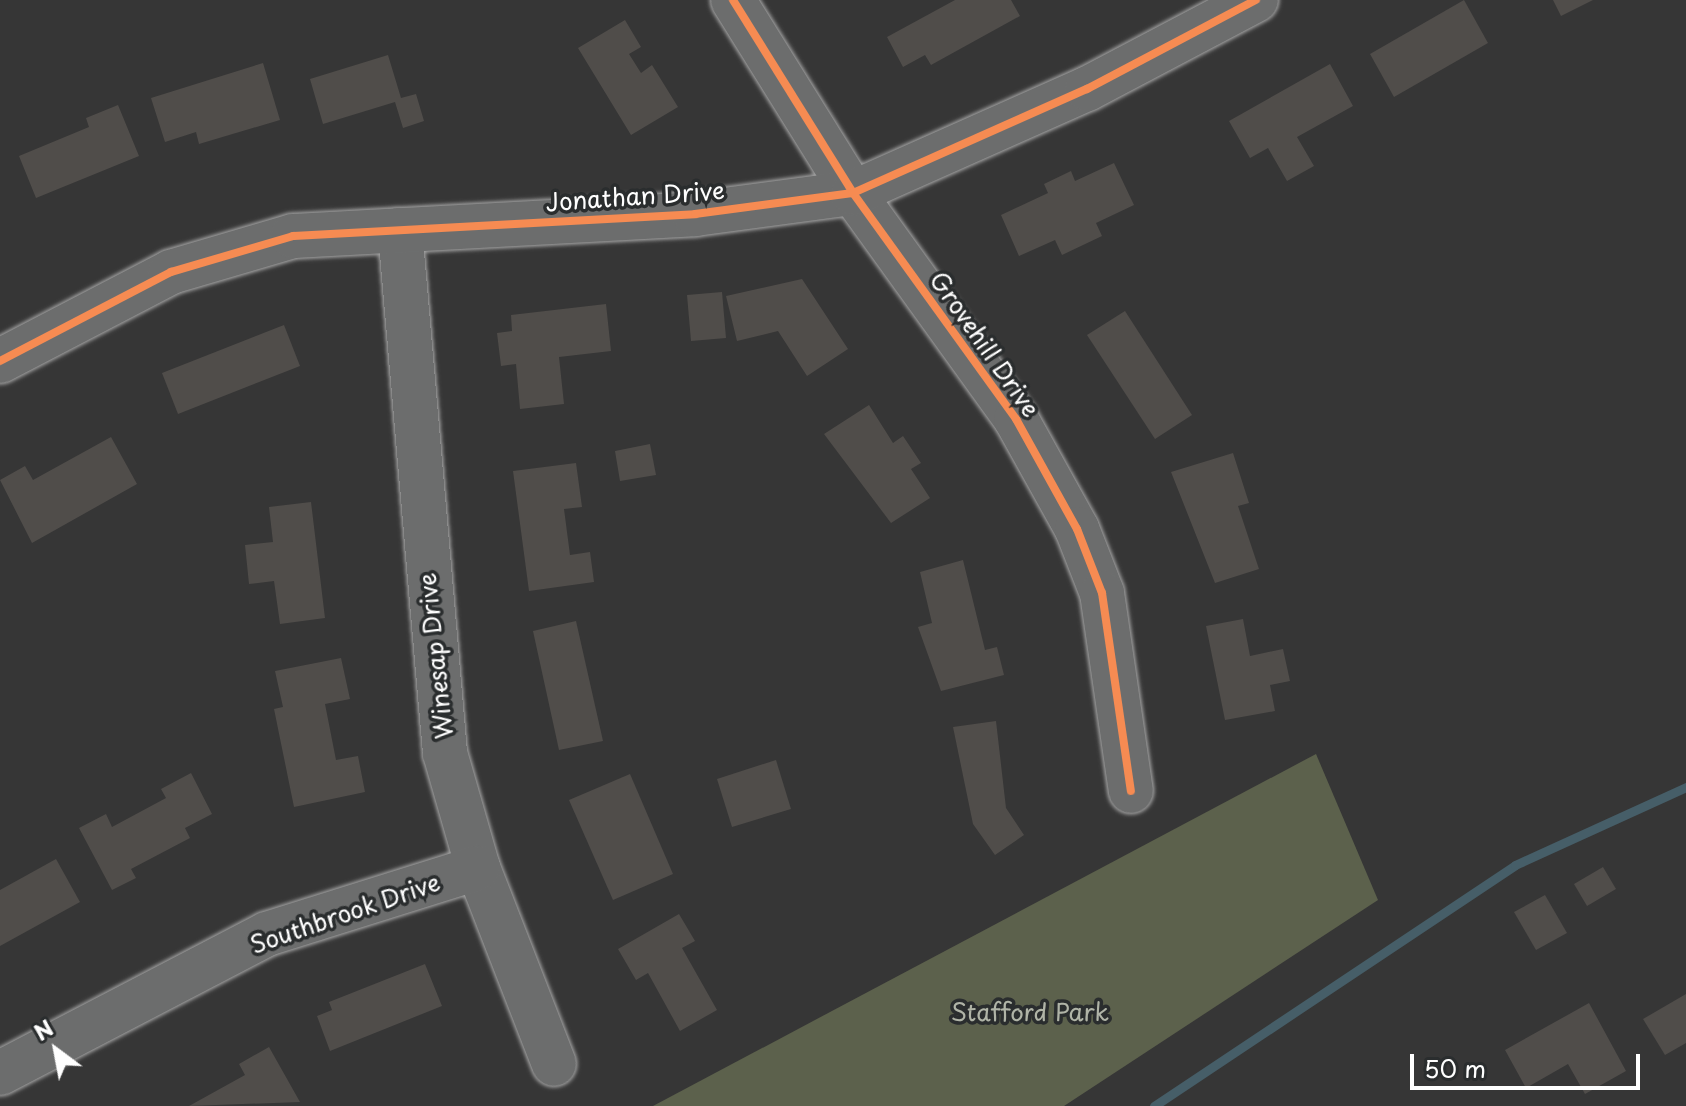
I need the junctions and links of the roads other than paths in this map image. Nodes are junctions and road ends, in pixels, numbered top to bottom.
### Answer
1 (733, 0) edge
2 (1256, 0) edge
3 (853, 193) junction
4 (400, 230) junction
5 (0, 361) edge
6 (1131, 791) dead end
7 (478, 868) junction
8 (554, 1064) dead end
9 (0, 1073) edge

1 - 3 street, Grovehill Drive
2 - 3 street, Jonathan Drive
3 - 4 street, Jonathan Drive
3 - 6 street, Grovehill Drive
4 - 5 street, Jonathan Drive
4 - 7 street, Winesap Drive
7 - 8 street, Winesap Drive
7 - 9 street, Southbrook Drive

